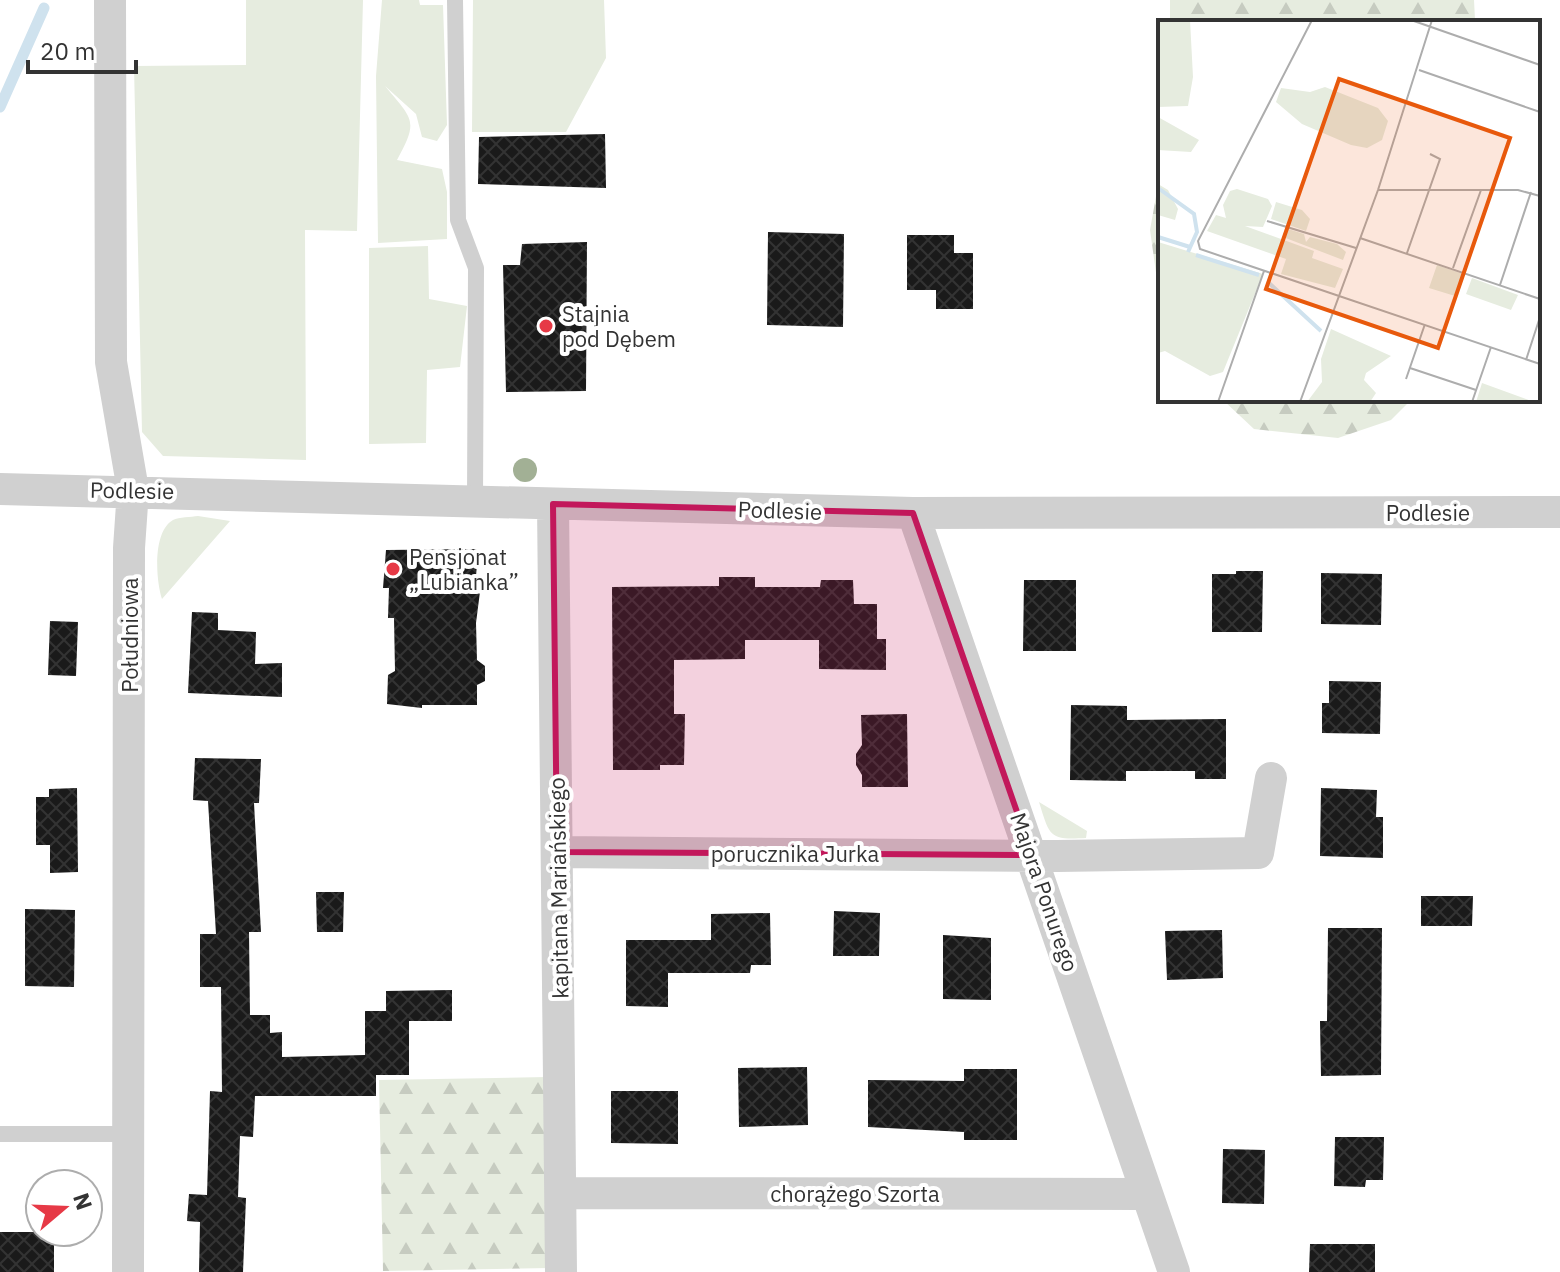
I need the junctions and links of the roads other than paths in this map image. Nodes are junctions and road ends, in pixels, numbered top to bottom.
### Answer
1 (110, 0) edge
2 (455, 0) edge
3 (0, 489) edge
4 (133, 490) junction
5 (475, 501) junction
6 (553, 504) junction
7 (1560, 512) edge
8 (913, 513) junction
9 (1271, 778) dead end
10 (557, 852) junction
11 (1032, 855) junction
12 (0, 1134) edge
13 (130, 1134) junction
14 (562, 1193) junction
15 (1147, 1194) junction
16 (128, 1272) edge
17 (561, 1272) edge
18 (1174, 1272) edge

1 - 4 street, Południowa
2 - 5 lane
3 - 4 street, Podlesie
4 - 5 street, Podlesie
4 - 13 street, Południowa
5 - 6 street, Podlesie
6 - 8 street, Podlesie
6 - 10 street, kapitana Mariańskiego
7 - 8 street, Podlesie
8 - 11 street, Majora Ponurego
9 - 11 street, porucznika Jurka
10 - 11 street, porucznika Jurka
10 - 14 street, kapitana Mariańskiego
11 - 15 street, Majora Ponurego
12 - 13 lane
13 - 16 street, Południowa
14 - 15 street, chorążego Szorta
14 - 17 street, kapitana Mariańskiego
15 - 18 street, Majora Ponurego

